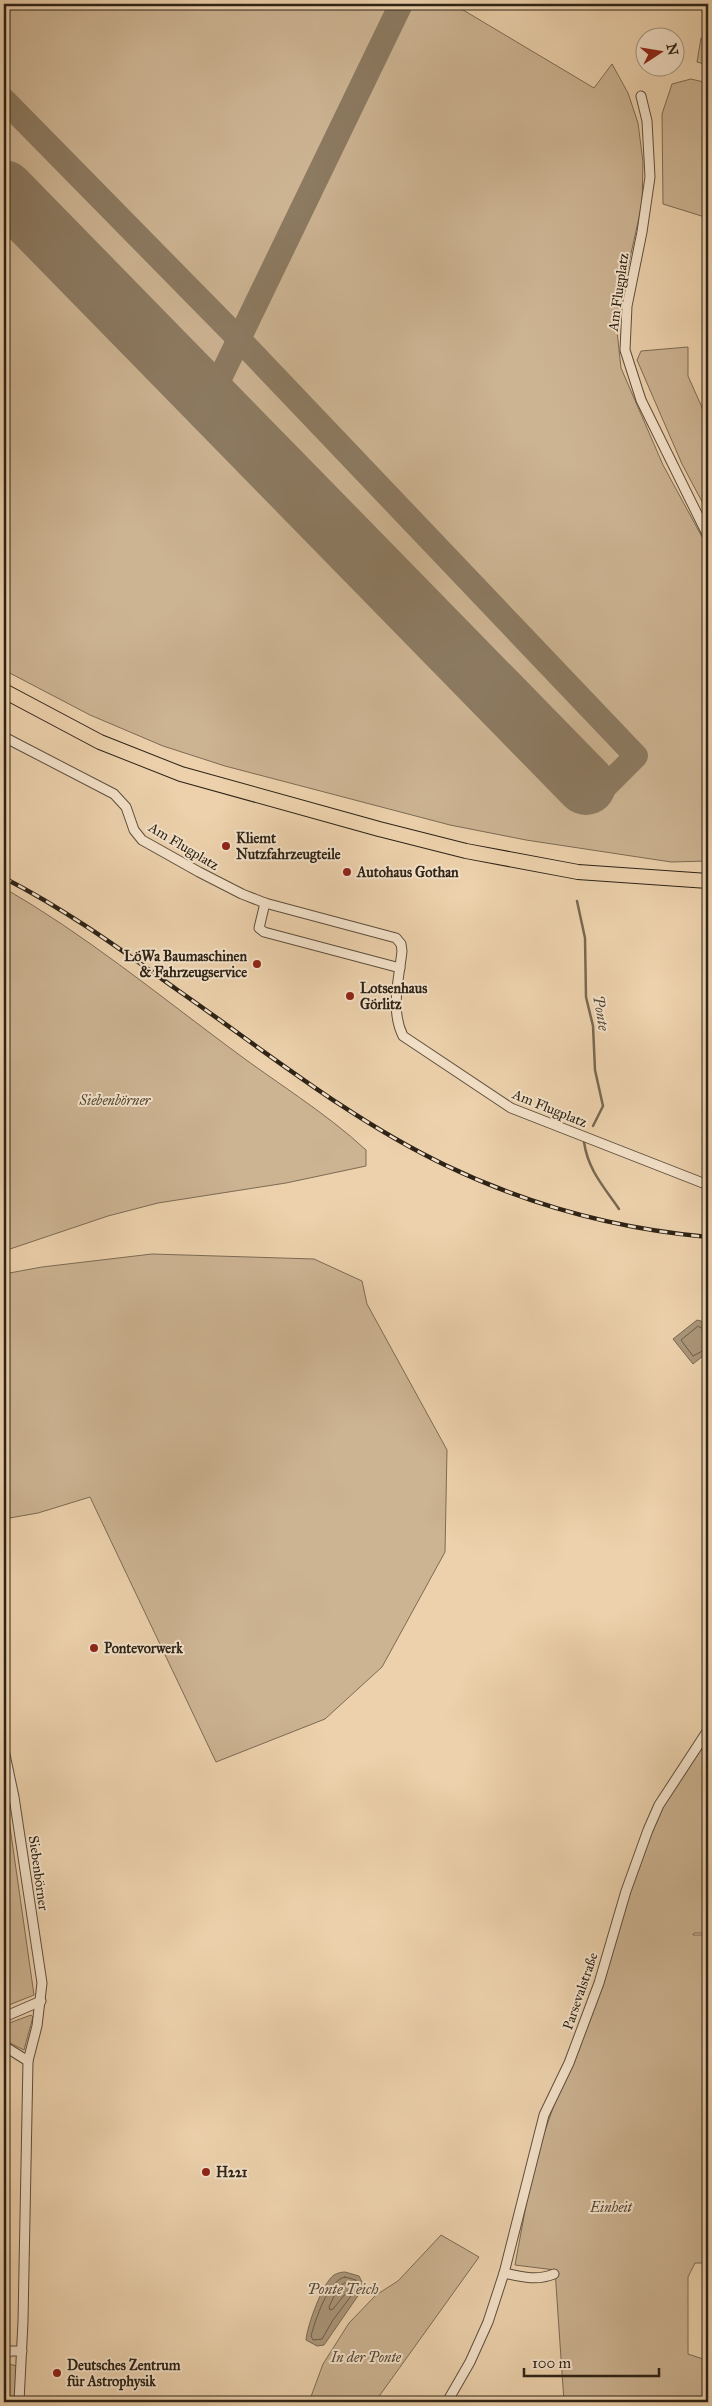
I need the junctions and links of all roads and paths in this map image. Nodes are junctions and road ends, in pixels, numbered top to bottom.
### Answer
1 (641, 96) dead end
2 (708, 536) edge
3 (4, 691) edge
4 (4, 737) edge
5 (708, 881) edge
6 (265, 903) junction
7 (400, 968) junction
8 (708, 1185) edge
9 (708, 1730) edge
10 (4, 1750) edge
11 (41, 2001) junction
12 (4, 2017) edge
13 (4, 2046) edge
14 (28, 2061) junction
15 (504, 2273) junction
16 (554, 2274) dead end
17 (22, 2352) junction
18 (4, 2354) edge
19 (19, 2402) edge
20 (447, 2402) edge

1 - 2 street, Am Flugplatz
3 - 5 main road
4 - 6 street, Am Flugplatz
6 - 7 street, Am Flugplatz
6 - 7 street
7 - 8 street, Am Flugplatz
9 - 15 street, Parsevalstraße
10 - 11 street, Siebenbörner
11 - 12 street
11 - 14 street, Siebenbörner
13 - 14 street
14 - 17 street, Siebenbörner
15 - 16 street
15 - 20 street, Parsevalstraße
17 - 18 street
17 - 19 street, Siebenbörner

